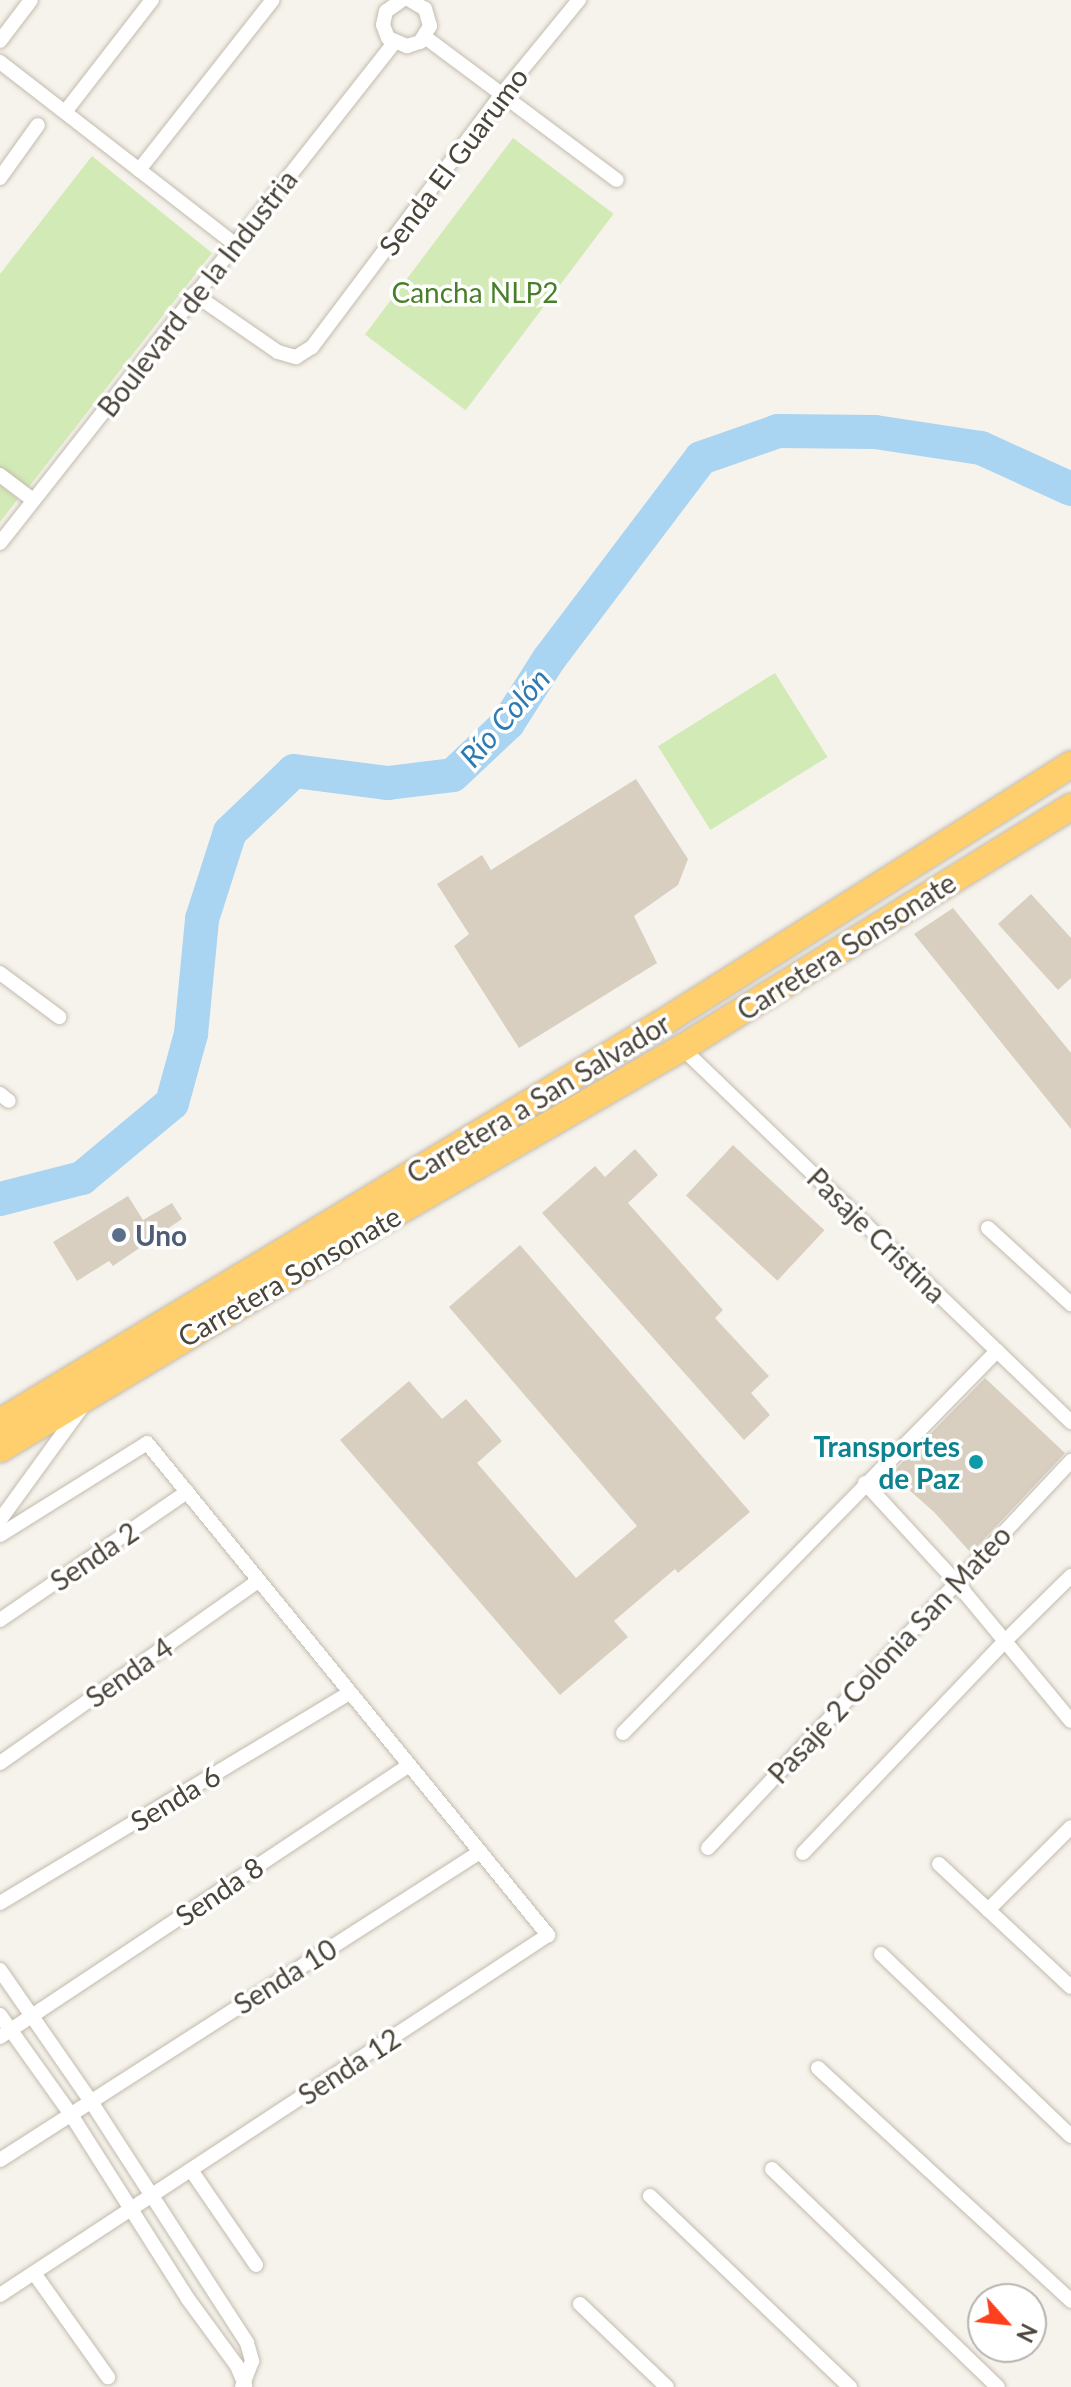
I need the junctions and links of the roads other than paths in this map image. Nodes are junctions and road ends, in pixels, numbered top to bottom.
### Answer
1 (31, 0) edge
2 (152, 0) edge
3 (273, 0) edge
4 (579, 0) edge
5 (418, 1) edge
6 (392, 2) edge
7 (425, 37) junction
8 (0, 41) edge
9 (394, 43) junction
10 (0, 62) edge
11 (502, 94) junction
12 (65, 112) junction
13 (38, 125) dead end
14 (139, 170) junction
15 (0, 178) edge
16 (617, 180) dead end
17 (235, 244) junction
18 (194, 294) junction
19 (0, 475) edge
20 (33, 500) junction
21 (0, 543) edge
22 (1071, 764) edge
23 (1071, 807) edge
24 (0, 973) edge
25 (59, 1017) dead end
26 (682, 1048) junction
27 (988, 1228) dead end
28 (1071, 1304) edge
29 (997, 1351) junction
30 (92, 1392) junction
31 (0, 1422) edge
32 (1071, 1422) edge
33 (0, 1449) edge
34 (1071, 1461) edge
35 (865, 1483) junction
36 (187, 1492) junction
37 (0, 1520) edge
38 (0, 1535) edge
39 (1071, 1576) edge
40 (259, 1580) junction
41 (956, 1582) junction
42 (0, 1620) edge
43 (1005, 1641) junction
44 (350, 1693) junction
45 (1071, 1721) edge
46 (623, 1733) dead end
47 (0, 1763) edge
48 (409, 1765) junction
49 (1071, 1827) edge
50 (708, 1848) dead end
51 (480, 1852) junction
52 (803, 1853) dead end
53 (939, 1864) dead end
54 (0, 1903) edge
55 (988, 1910) junction
56 (881, 1954) dead end
57 (0, 1970) edge
58 (1071, 1987) edge
59 (0, 2015) edge
60 (30, 2017) junction
61 (5, 2034) edge
62 (818, 2068) dead end
63 (90, 2100) junction
64 (70, 2113) junction
65 (1071, 2136) edge
66 (0, 2160) edge
67 (772, 2169) dead end
68 (191, 2170) junction
69 (650, 2196) dead end
70 (149, 2197) junction
71 (130, 2210) junction
72 (256, 2265) dead end
73 (34, 2273) junction
74 (0, 2295) edge
75 (1071, 2301) edge
76 (580, 2304) dead end
77 (108, 2377) dead end
78 (244, 2386) edge
79 (667, 2387) edge
80 (850, 2387) edge
81 (998, 2387) edge

1 - 8 street
2 - 12 street
3 - 14 street
4 - 11 street, Senda El Guarumo
5 - 7 street
6 - 9 street
7 - 9 street
7 - 11 street
9 - 17 street, Boulevard de la Industria
10 - 12 street
11 - 16 street
11 - 18 street, Senda El Guarumo
12 - 14 street
13 - 15 street
14 - 17 street
17 - 18 street, Boulevard de la Industria
18 - 20 street, Boulevard de la Industria
19 - 20 street
20 - 21 street, Boulevard de la Industria
22 - 31 highway, Carretera a San Salvador
23 - 26 highway, Carretera Sonsonate
24 - 25 street
26 - 29 street, Pasaje Cristina
26 - 30 highway, Carretera Sonsonate
27 - 28 street
29 - 32 street, Pasaje Cristina
29 - 35 street
30 - 33 highway, Carretera Sonsonate
30 - 37 street
34 - 41 street, Pasaje 2 Colonia San Mateo
35 - 41 street
35 - 46 street
36 - 38 street
36 - 40 street
36 - 42 street, Senda 2
39 - 43 street
40 - 44 street
40 - 47 street, Senda 4
41 - 43 street
41 - 50 street, Pasaje 2 Colonia San Mateo
43 - 45 street
43 - 52 street
44 - 48 street
44 - 54 street, Senda 6
48 - 51 street
48 - 60 street, Senda 8
49 - 55 street
51 - 63 street, Senda 10
51 - 68 street, Senda 12
53 - 55 street
55 - 58 street
56 - 65 street
57 - 60 street
59 - 61 street
60 - 61 street, Senda 8
60 - 63 street
61 - 64 street
62 - 75 street
63 - 64 street, Senda 10
63 - 70 street
64 - 66 street, Senda 10
64 - 71 street
67 - 81 street
68 - 70 street, Senda 12
68 - 72 street
69 - 80 street
70 - 71 street, Senda 12
70 - 78 street
71 - 73 street, Senda 12
71 - 78 street
73 - 74 street, Senda 12
73 - 77 street
76 - 79 street

